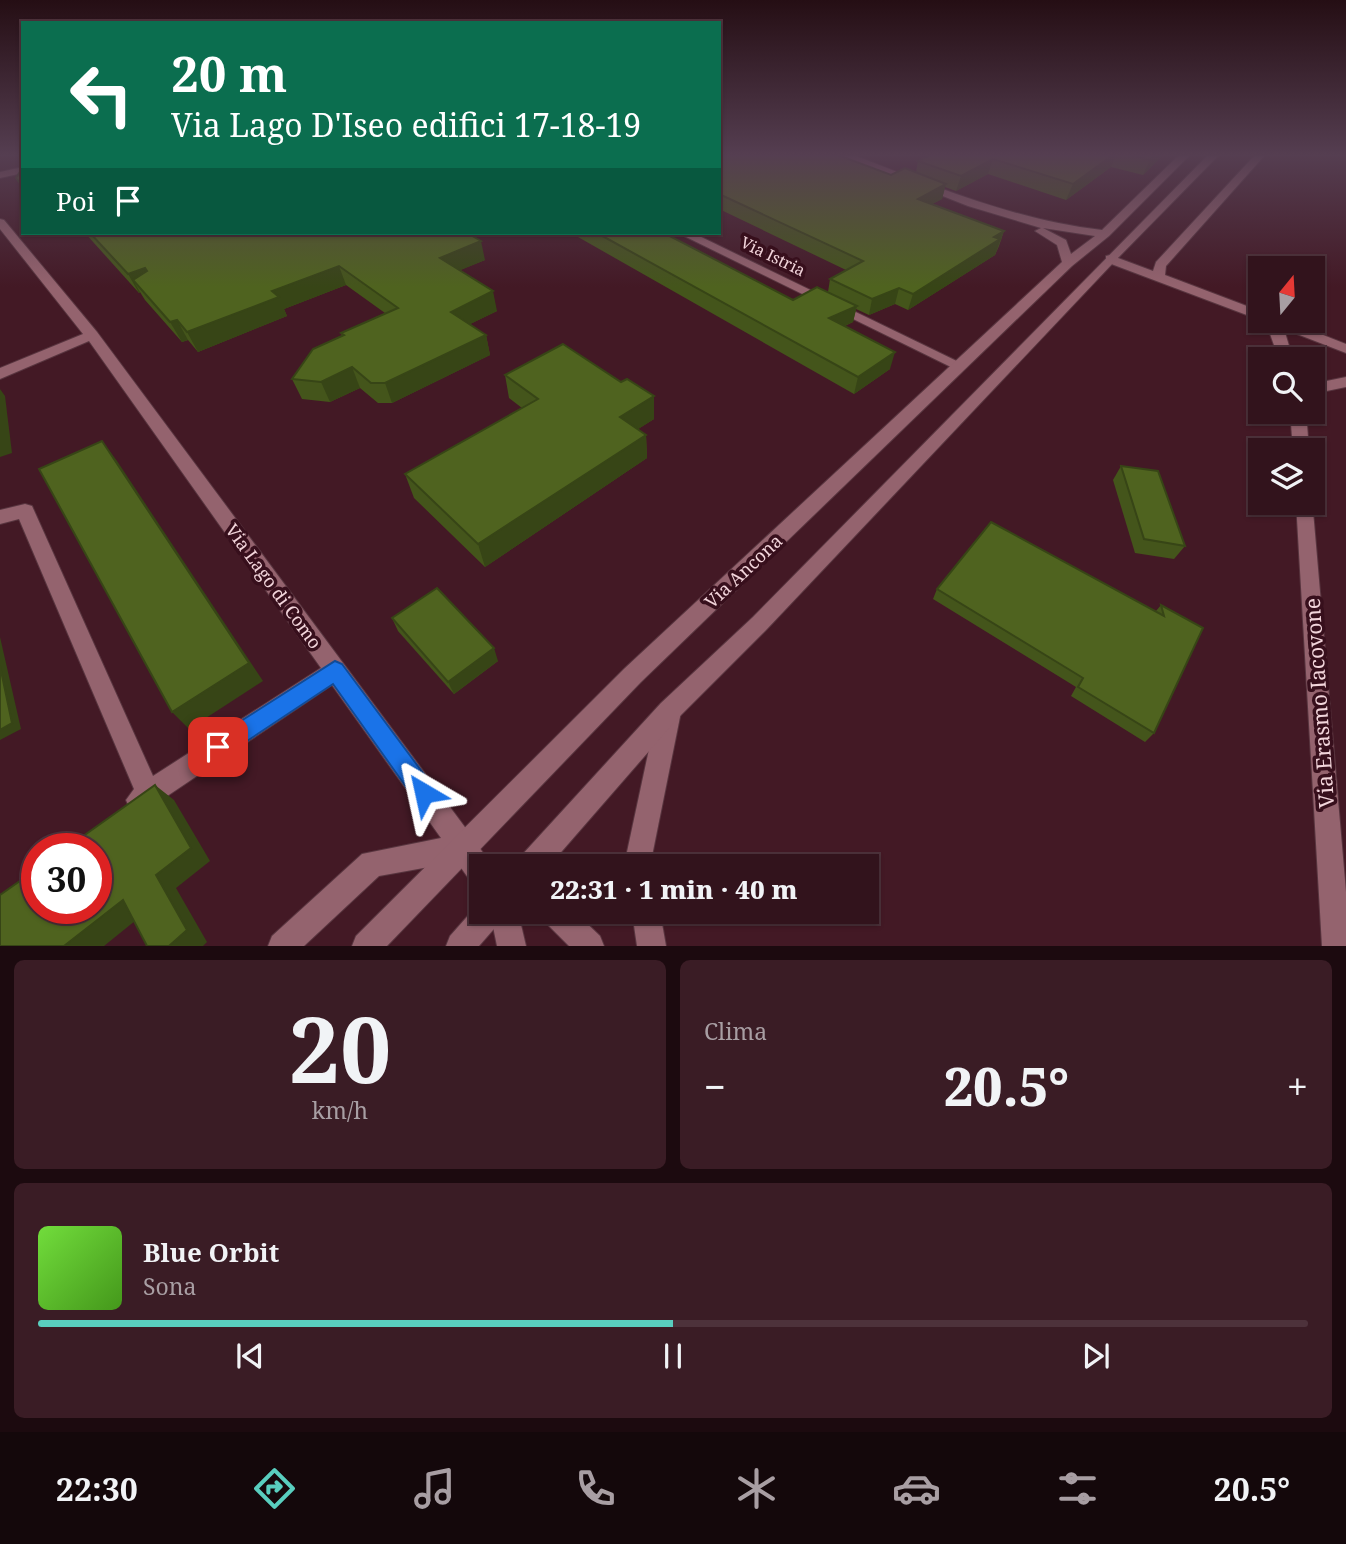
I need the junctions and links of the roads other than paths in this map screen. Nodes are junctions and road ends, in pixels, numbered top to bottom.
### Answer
1 (964, 199) edge
2 (1140, 199) edge
3 (1170, 199) edge
4 (1220, 199) edge
5 (0, 222) edge
6 (1026, 222) junction
7 (1105, 234) junction
8 (23, 235) edge
9 (688, 235) edge
10 (12, 238) junction
11 (1110, 259) junction
12 (1068, 263) junction
13 (1158, 276) junction
14 (1248, 311) edge
15 (1304, 333) edge
16 (92, 335) junction
17 (1346, 349) edge
18 (960, 366) junction
19 (0, 374) edge
20 (1346, 382) edge
21 (1325, 386) edge
22 (1306, 515) edge
23 (0, 517) edge
24 (335, 671) junction
25 (669, 712) junction
26 (148, 793) junction
27 (115, 817) edge
28 (464, 847) junction
29 (469, 854) edge
30 (542, 854) edge
31 (639, 854) edge
32 (479, 924) edge
33 (507, 924) edge
34 (567, 924) edge
35 (648, 924) edge
36 (282, 946) edge
37 (366, 946) edge
38 (460, 946) edge
39 (512, 946) edge
40 (590, 946) edge
41 (652, 946) edge
42 (1336, 946) edge

1 - 6 street
2 - 7 street, Via Ancona
3 - 11 street
4 - 13 street
5 - 10 street, Via Lago di Como
6 - 7 street
6 - 12 street
7 - 12 street, Via Ancona
8 - 10 street
9 - 18 street, Via Istria
10 - 16 street, Via Lago di Como
11 - 13 street
11 - 25 street
12 - 18 street, Via Ancona
13 - 14 street
15 - 17 street
16 - 19 street
16 - 24 street, Via Lago di Como
18 - 28 street, Via Ancona
20 - 21 street
22 - 42 street, Via Erasmo Iacovone
23 - 26 street
24 - 26 street
24 - 28 street, Via Lago di Como
25 - 30 street
25 - 31 street
26 - 27 street
28 - 29 street, Via Lago di Como
28 - 36 street
28 - 37 street, Via Ancona
32 - 38 street
33 - 39 street
34 - 40 street
35 - 41 street

